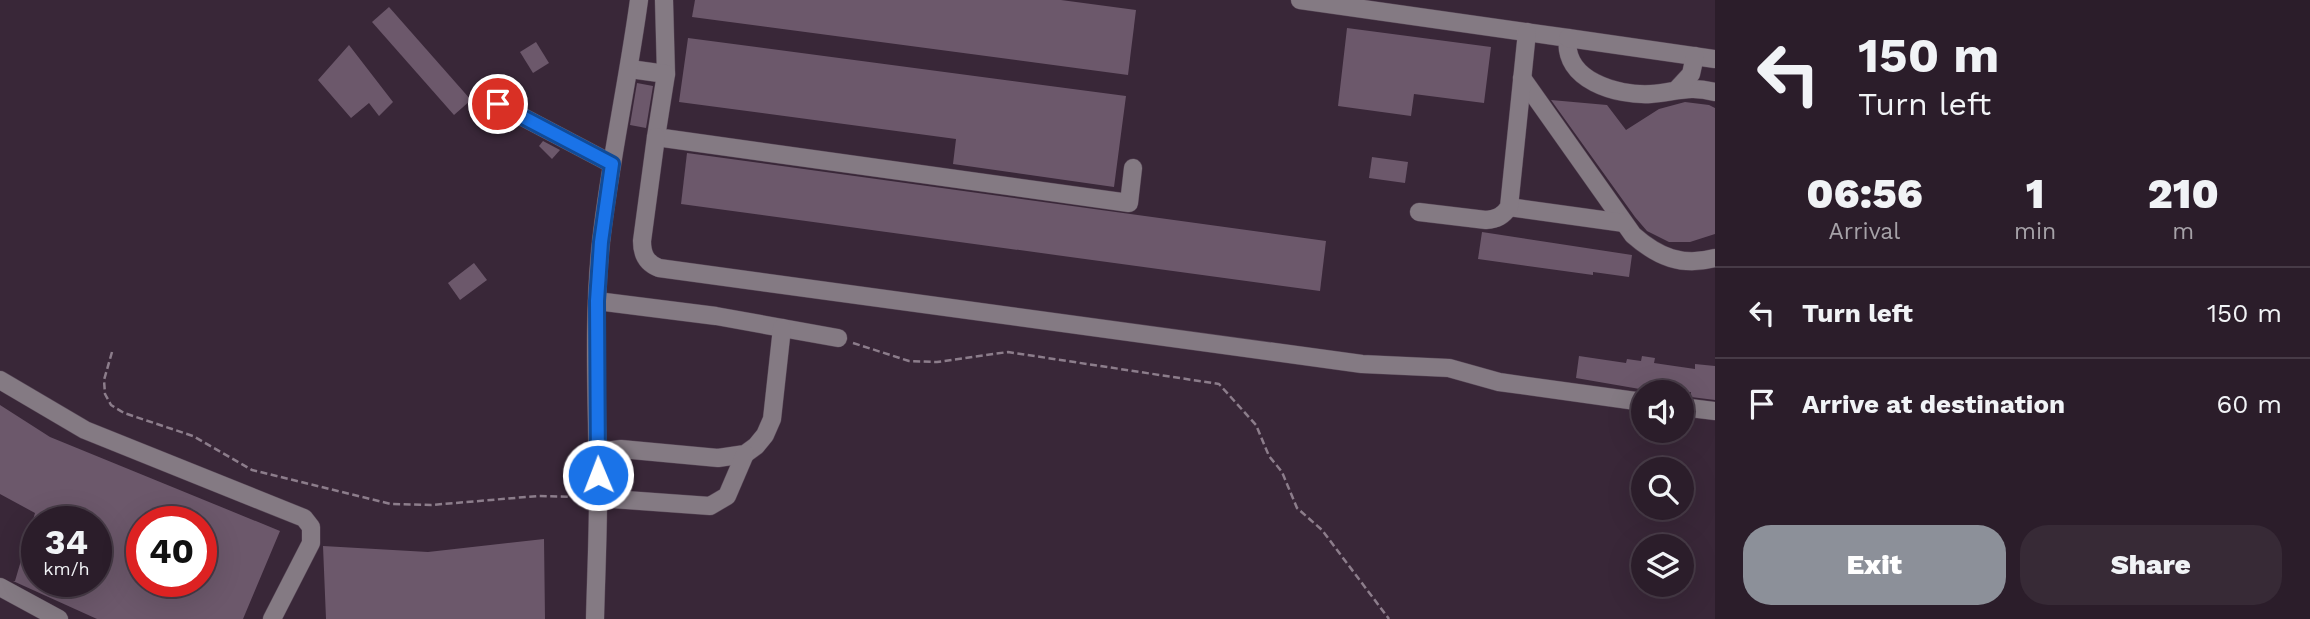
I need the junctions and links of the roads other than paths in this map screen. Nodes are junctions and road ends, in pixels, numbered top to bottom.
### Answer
1 (639, 0) edge
2 (664, 0) edge
3 (1300, 0) edge
4 (1527, 32) junction
5 (1569, 38) junction
6 (1695, 56) junction
7 (1715, 59) edge
8 (630, 69) junction
9 (666, 74) junction
10 (1522, 78) junction
11 (1678, 89) junction
12 (1715, 92) edge
13 (498, 104) dead end
14 (656, 137) junction
15 (612, 164) junction
16 (1133, 168) dead end
17 (1508, 206) junction
18 (1419, 212) dead end
19 (1624, 223) junction
20 (1715, 258) edge
21 (597, 301) junction
22 (782, 328) junction
23 (838, 338) road end
24 (0, 380) edge
25 (1631, 400) edge
26 (1694, 408) edge
27 (1715, 411) edge
28 (597, 452) junction
29 (745, 454) junction
30 (598, 498) junction
31 (0, 587) edge
32 (59, 619) edge
33 (272, 619) edge
34 (595, 619) edge

1 - 8 street
2 - 9 street
3 - 4 street
4 - 5 street
4 - 10 street
5 - 6 street
5 - 11 street
6 - 7 street
6 - 11 street
8 - 9 street
8 - 15 street
9 - 14 street
10 - 17 street
10 - 19 street
11 - 12 street
13 - 15 street
14 - 16 street
14 - 25 street
15 - 21 street
17 - 18 street
17 - 19 street
19 - 20 street
21 - 22 street
21 - 28 street
22 - 23 street
22 - 29 street
24 - 33 street
26 - 27 street
28 - 29 street
28 - 30 street
29 - 30 street
30 - 34 street
31 - 32 street

